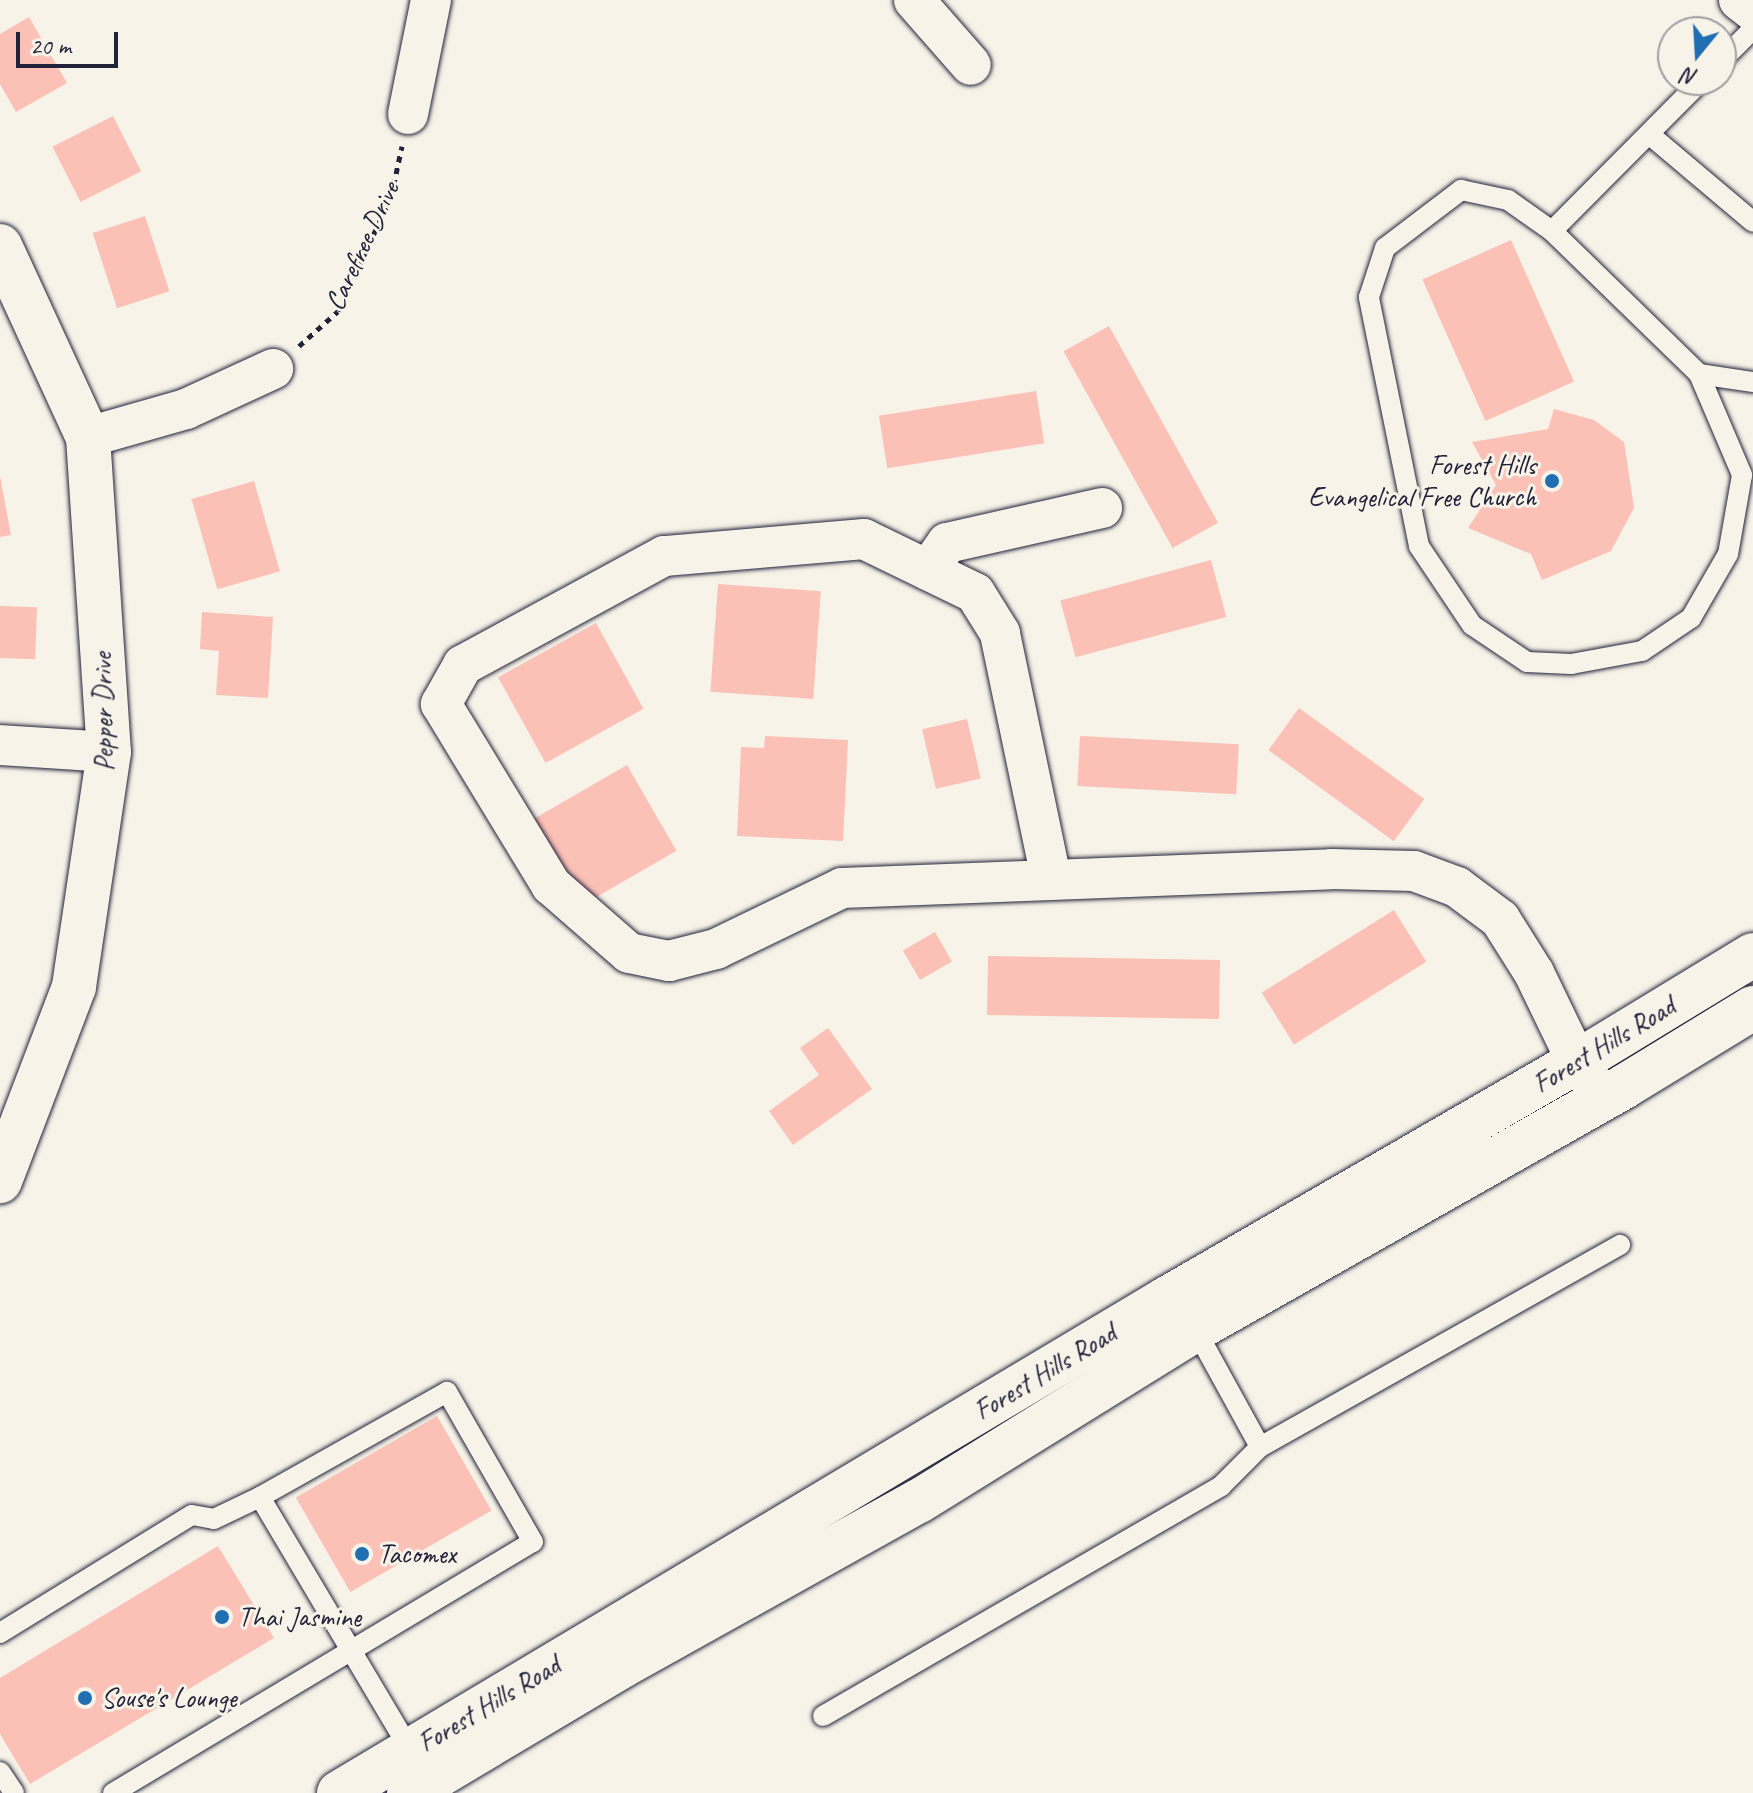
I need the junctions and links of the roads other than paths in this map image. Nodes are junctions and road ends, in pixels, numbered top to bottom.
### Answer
1 (431, 0) edge
2 (914, 0) edge
3 (1739, 0) edge
4 (1753, 11) edge
5 (1753, 29) edge
6 (1737, 45) edge
7 (971, 65) dead end
8 (1686, 96) edge
9 (408, 114) road end
10 (1649, 134) junction
11 (1753, 222) edge
12 (1552, 231) junction
13 (0, 246) edge
14 (273, 369) road end
15 (1699, 374) junction
16 (1753, 382) edge
17 (88, 437) junction
18 (1102, 508) dead end
19 (928, 570) junction
20 (0, 745) edge
21 (109, 752) junction
22 (1051, 878) junction
23 (1753, 955) edge
24 (1753, 1008) edge
25 (1577, 1062) junction
26 (1604, 1098) junction
27 (0, 1181) edge
28 (1620, 1245) dead end
29 (1186, 1311) junction
30 (1260, 1447) junction
31 (260, 1497) junction
32 (0, 1633) edge
33 (351, 1651) junction
34 (823, 1716) dead end
35 (0, 1772) edge
36 (410, 1772) edge
37 (14, 1793) edge
38 (113, 1793) edge
39 (339, 1793) edge

1 - 9 street
2 - 7 street
3 - 4 street
5 - 6 lane
8 - 10 lane
10 - 11 lane
10 - 12 lane
12 - 15 lane
12 - 15 lane
13 - 17 street, Pepper Drive
14 - 17 street
15 - 16 lane
17 - 21 street, Pepper Drive
18 - 19 street
19 - 22 street
19 - 22 street
20 - 21 street
21 - 27 street, Pepper Drive
22 - 25 street
23 - 25 street, Forest Hills Road
24 - 26 street, Forest Hills Road
25 - 26 street
25 - 29 street, Forest Hills Road
26 - 29 street, Forest Hills Road
28 - 30 lane
29 - 30 lane
29 - 36 street, Forest Hills Road
30 - 34 lane
31 - 32 lane
31 - 33 lane
31 - 33 lane
33 - 36 lane
33 - 38 lane
35 - 37 lane
36 - 39 street, Forest Hills Road

